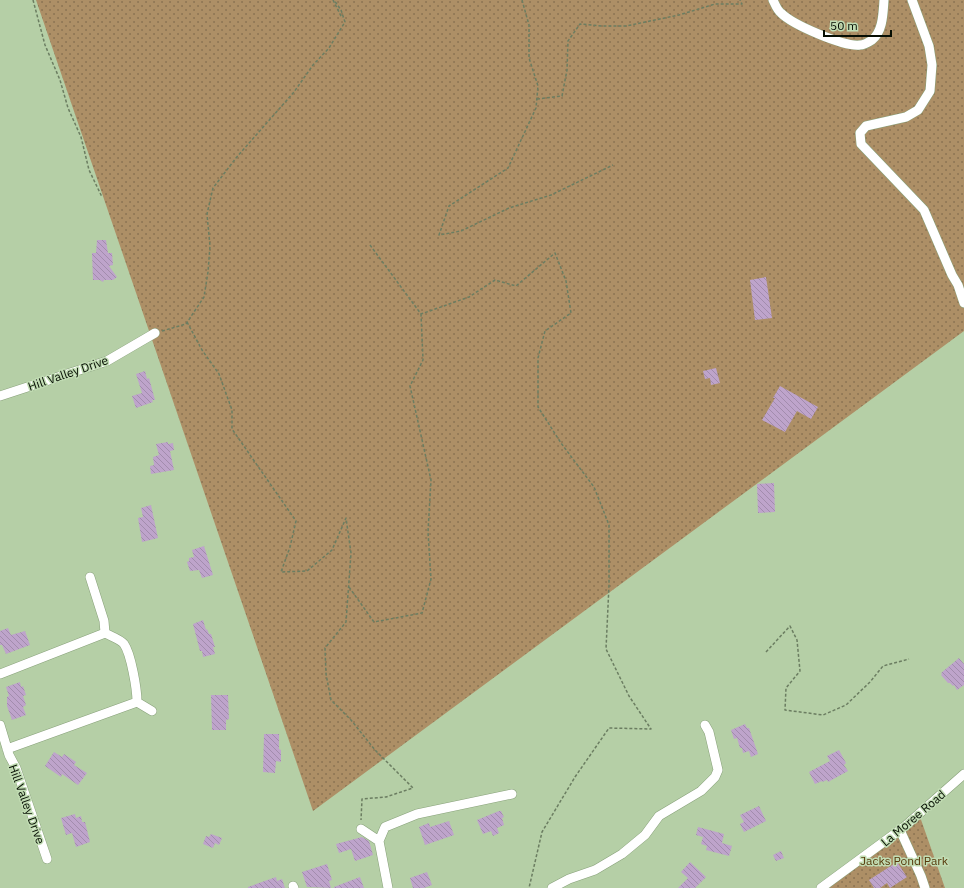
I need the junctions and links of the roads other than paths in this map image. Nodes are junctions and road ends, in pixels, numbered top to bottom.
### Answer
1 (773, 0) edge
2 (884, 0) edge
3 (912, 0) edge
4 (964, 303) edge
5 (155, 333) road end
6 (0, 396) edge
7 (90, 577) dead end
8 (105, 632) junction
9 (0, 674) edge
10 (137, 702) junction
11 (152, 711) dead end
12 (0, 725) edge
13 (705, 725) dead end
14 (7, 749) junction
15 (964, 774) edge
16 (512, 794) dead end
17 (361, 829) road end
18 (900, 830) junction
19 (379, 841) junction
20 (47, 859) dead end
21 (388, 888) edge
22 (552, 888) edge
23 (821, 888) edge
24 (925, 888) edge

1 - 2 street
3 - 4 street
5 - 6 street, Hill Valley Drive
7 - 8 street
8 - 9 street
8 - 10 street
10 - 11 street
10 - 14 street
12 - 14 street, Hill Valley Drive
13 - 22 street
14 - 20 street, Hill Valley Drive
15 - 18 street, La Moree Road
16 - 19 street
17 - 19 street
18 - 23 street, La Moree Road
18 - 24 street
19 - 21 street

